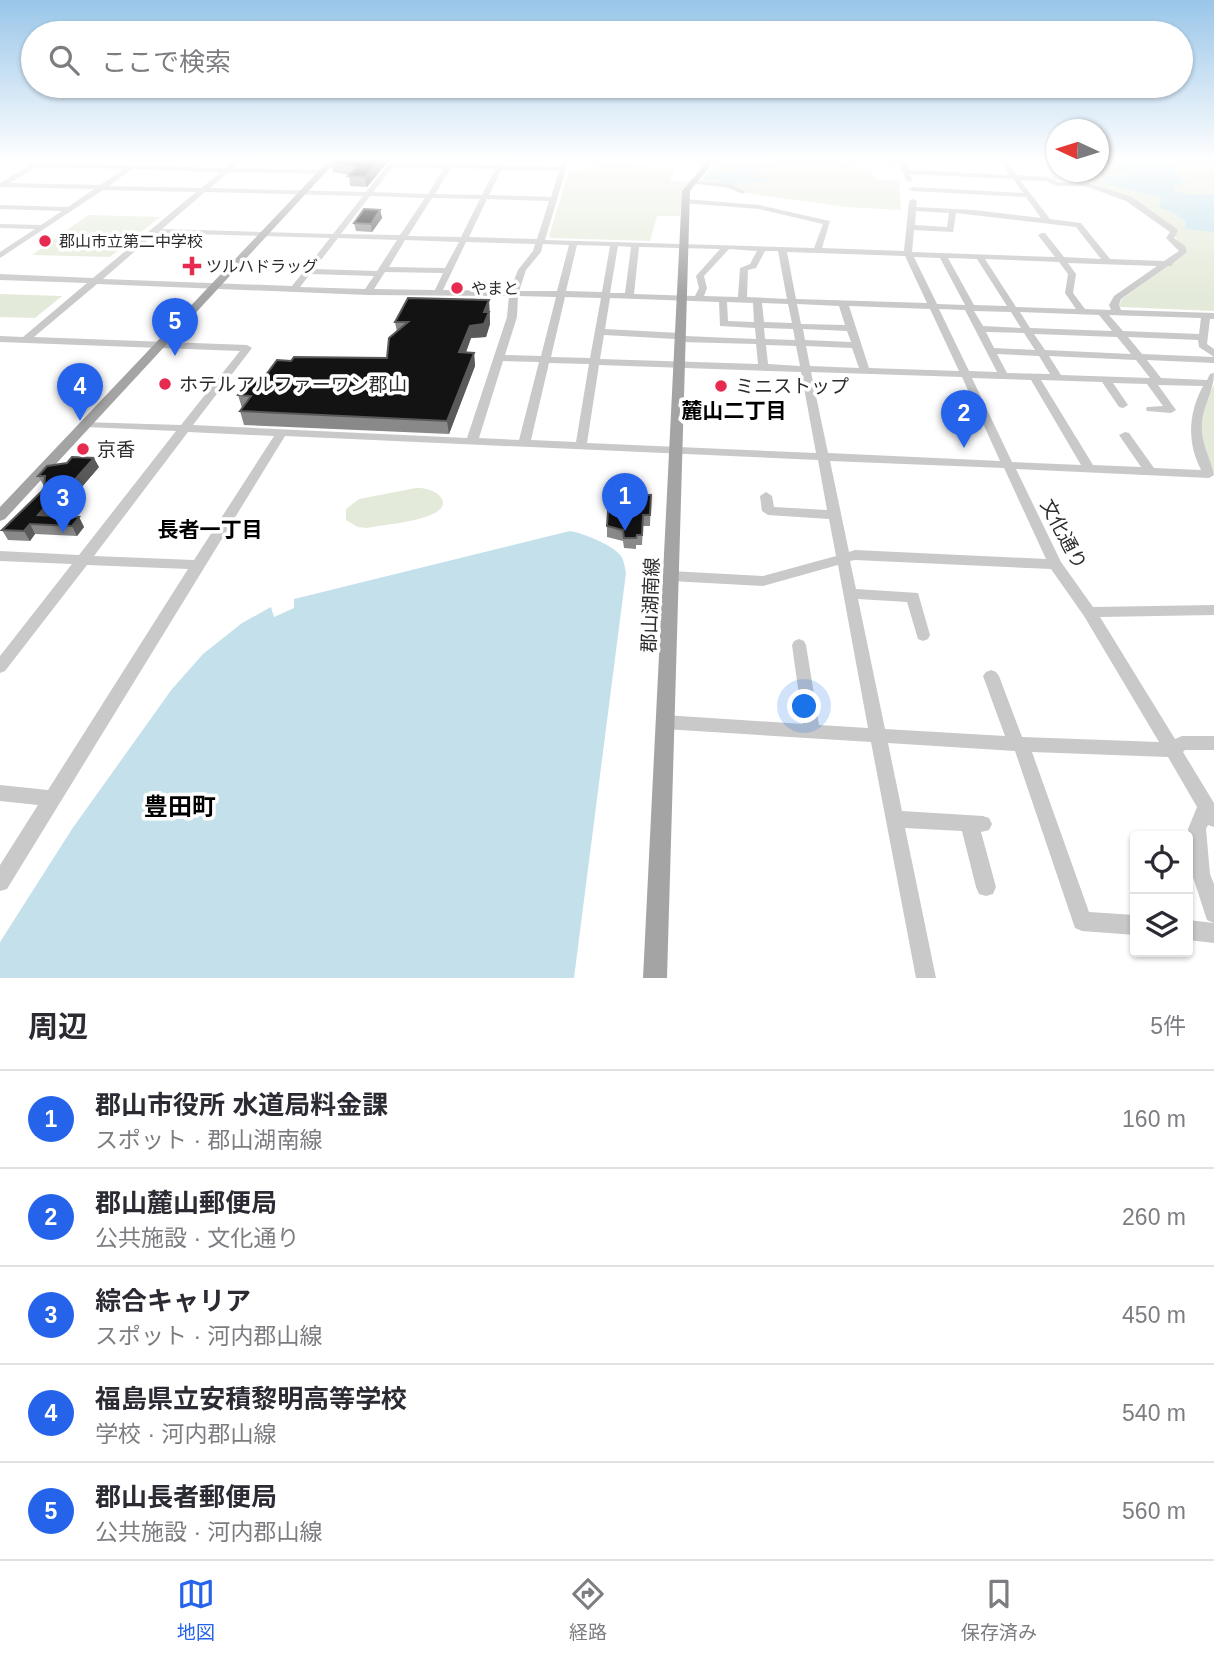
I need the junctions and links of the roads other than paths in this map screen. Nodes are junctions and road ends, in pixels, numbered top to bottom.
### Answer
1 (76, 205) edge
2 (187, 205) edge
3 (292, 205) edge
4 (361, 205) edge
5 (424, 205) edge
6 (480, 205) edge
7 (552, 205) edge
8 (685, 205) edge
9 (730, 205) edge
10 (912, 205) edge
11 (969, 205) edge
12 (1034, 205) edge
13 (1138, 205) edge
14 (0, 207) edge
15 (70, 209) junction
16 (912, 209) junction
17 (953, 212) junction
18 (972, 212) junction
19 (1047, 221) junction
20 (0, 226) edge
21 (43, 227) junction
22 (911, 227) junction
23 (156, 231) junction
24 (265, 234) junction
25 (1042, 235) dead end
26 (336, 236) junction
27 (403, 237) junction
28 (463, 239) junction
29 (540, 242) junction
30 (573, 242) junction
31 (614, 244) junction
32 (635, 244) junction
33 (683, 246) junction
34 (727, 247) junction
35 (762, 248) junction
36 (782, 249) junction
37 (817, 250) junction
38 (908, 253) junction
39 (942, 254) junction
40 (0, 256) edge
41 (979, 256) junction
42 (1060, 258) junction
43 (1106, 260) junction
44 (1169, 264) junction
45 (309, 271) junction
46 (382, 271) junction
47 (448, 271) junction
48 (0, 276) edge
49 (97, 280) junction
50 (216, 285) junction
51 (294, 289) junction
52 (368, 292) junction
53 (514, 293) junction
54 (437, 294) junction
55 (561, 294) junction
56 (605, 295) junction
57 (629, 296) junction
58 (690, 298) junction
59 (723, 299) junction
60 (742, 300) junction
61 (757, 300) junction
62 (791, 301) junction
63 (843, 303) junction
64 (933, 306) junction
65 (970, 307) junction
66 (1014, 309) junction
67 (1082, 311) junction
68 (1102, 312) junction
69 (1117, 312) junction
70 (1210, 316) edge
71 (759, 325) junction
72 (796, 326) junction
73 (851, 328) junction
74 (980, 330) junction
75 (1028, 331) junction
76 (599, 332) junction
77 (1121, 335) junction
78 (680, 337) junction
79 (1203, 337) junction
80 (0, 339) edge
81 (25, 340) junction
82 (761, 342) junction
83 (800, 344) junction
84 (161, 345) junction
85 (857, 345) junction
86 (991, 351) junction
87 (1042, 353) junction
88 (1214, 354) edge
89 (500, 358) junction
90 (1139, 358) junction
91 (545, 359) junction
92 (1214, 360) edge
93 (595, 361) junction
94 (679, 364) junction
95 (763, 367) junction
96 (805, 369) junction
97 (865, 372) junction
98 (964, 375) junction
99 (1004, 377) junction
100 (1035, 378) junction
101 (1058, 379) junction
102 (1106, 380) junction
103 (1212, 380) edge
104 (1154, 381) junction
105 (1124, 405) dead end
106 (1151, 410) dead end
107 (86, 424) junction
108 (186, 429) junction
109 (281, 433) junction
110 (1125, 435) dead end
111 (472, 442) junction
112 (524, 444) junction
113 (581, 446) junction
114 (676, 450) junction
115 (823, 457) junction
116 (1006, 464) junction
117 (1089, 468) junction
118 (1150, 471) junction
119 (1212, 476) edge
120 (766, 496) dead end
121 (834, 515) junction
122 (0, 516) edge
123 (0, 556) edge
124 (843, 558) junction
125 (83, 561) junction
126 (1055, 564) junction
127 (200, 565) junction
128 (670, 576) junction
129 (850, 594) junction
130 (1214, 610) edge
131 (1089, 612) junction
132 (923, 635) dead end
133 (799, 645) dead end
134 (0, 667) edge
135 (991, 676) dead end
136 (664, 722) junction
137 (812, 732) junction
138 (879, 736) junction
139 (1214, 743) edge
140 (1018, 744) junction
141 (1172, 750) junction
142 (0, 793) edge
143 (52, 798) junction
144 (1210, 813) edge
145 (896, 819) junction
146 (0, 882) edge
147 (986, 887) dead end
148 (1214, 913) edge
149 (1130, 925) edge
150 (1193, 931) edge
151 (1214, 933) edge
152 (655, 978) edge
153 (926, 978) edge

1 - 15 street
2 - 23 street
3 - 24 main road
4 - 26 street
5 - 27 street
6 - 28 street
7 - 29 street
8 - 33 main road, 郡山湖南線
9 - 37 street
10 - 16 street
11 - 18 street
12 - 19 street
13 - 44 street
14 - 15 street
15 - 21 street
16 - 17 street
16 - 22 street
17 - 18 street
17 - 22 street
18 - 19 street
19 - 43 street
20 - 21 street
21 - 40 street
22 - 38 street
23 - 24 street
23 - 49 street
24 - 26 street
24 - 50 main road
25 - 42 street
26 - 27 street
26 - 45 street
27 - 28 street
27 - 46 street
28 - 29 street
28 - 47 street
29 - 30 street
29 - 53 street
30 - 31 street
30 - 55 street
31 - 32 street
31 - 56 street
32 - 33 street
32 - 57 street
33 - 34 street
33 - 58 main road, 郡山湖南線
34 - 35 street
34 - 58 street
35 - 36 street
35 - 60 street
36 - 37 street
36 - 62 street
37 - 38 street
38 - 39 street
38 - 64 street, 文化通り
39 - 41 street
39 - 65 street
41 - 42 street
41 - 66 street
42 - 43 street
42 - 67 street
43 - 44 street
44 - 69 street
45 - 46 street
45 - 51 street
46 - 47 street
46 - 52 street
47 - 54 street
48 - 49 street
49 - 50 street
49 - 81 street
50 - 51 street
50 - 84 main road
51 - 52 street
52 - 54 street
53 - 54 street
53 - 55 street
53 - 89 street
55 - 56 street
55 - 91 street
56 - 57 street
56 - 76 street
57 - 58 street
58 - 59 street
58 - 78 main road, 郡山湖南線
59 - 60 street
59 - 71 street
60 - 61 street
61 - 62 street
61 - 71 street
62 - 63 street
62 - 72 street
63 - 64 street
63 - 73 street
64 - 65 street
64 - 98 street, 文化通り
65 - 66 street
65 - 74 street
66 - 67 street
66 - 75 street
67 - 68 street
68 - 69 street
68 - 77 street
69 - 70 street
70 - 79 street
71 - 72 street
71 - 82 street
72 - 73 street
72 - 83 street
73 - 85 street
74 - 75 street
74 - 86 street
75 - 77 street
75 - 87 street
76 - 78 street
76 - 93 street
77 - 79 street
77 - 90 street
78 - 82 street
78 - 94 main road, 郡山湖南線
79 - 88 street
80 - 81 street
81 - 84 street
82 - 83 street
82 - 95 street
83 - 85 street
83 - 96 street
84 - 107 main road
84 - 108 street
85 - 97 street
86 - 87 street
86 - 99 street
87 - 90 street
87 - 101 street
89 - 91 street
89 - 111 street
90 - 92 street
90 - 104 street
91 - 93 street
91 - 112 street
93 - 94 street
93 - 113 street
94 - 95 street
94 - 114 main road, 郡山湖南線
95 - 96 street
96 - 97 street
96 - 115 street
97 - 98 street
98 - 99 street
98 - 116 street, 文化通り
99 - 100 street
100 - 101 street
100 - 117 street
101 - 102 street
102 - 104 street
102 - 105 street
103 - 104 street
103 - 119 street
104 - 106 street
107 - 108 street
107 - 122 main road
108 - 109 street
108 - 125 street
109 - 111 street
109 - 127 street
110 - 118 street
111 - 112 street
112 - 113 street
113 - 114 street
114 - 115 street
114 - 128 main road, 郡山湖南線
115 - 116 street
115 - 121 street
116 - 117 street
116 - 126 street, 文化通り
117 - 118 street
118 - 119 street
120 - 121 street
121 - 124 street
123 - 125 street
124 - 126 street
124 - 128 street
124 - 129 street
125 - 127 street
125 - 134 street
126 - 131 street, 文化通り
127 - 143 street
128 - 136 main road, 郡山湖南線
129 - 132 street
129 - 138 street
130 - 131 street
131 - 141 street, 文化通り
133 - 137 street
135 - 140 street
136 - 137 street
136 - 152 main road, 郡山湖南線
137 - 138 street
138 - 140 street
138 - 145 street
139 - 141 street
140 - 141 street
140 - 149 street
141 - 144 street, 文化通り
142 - 143 street
143 - 146 street
144 - 148 street
145 - 147 street
145 - 153 street
150 - 151 street

